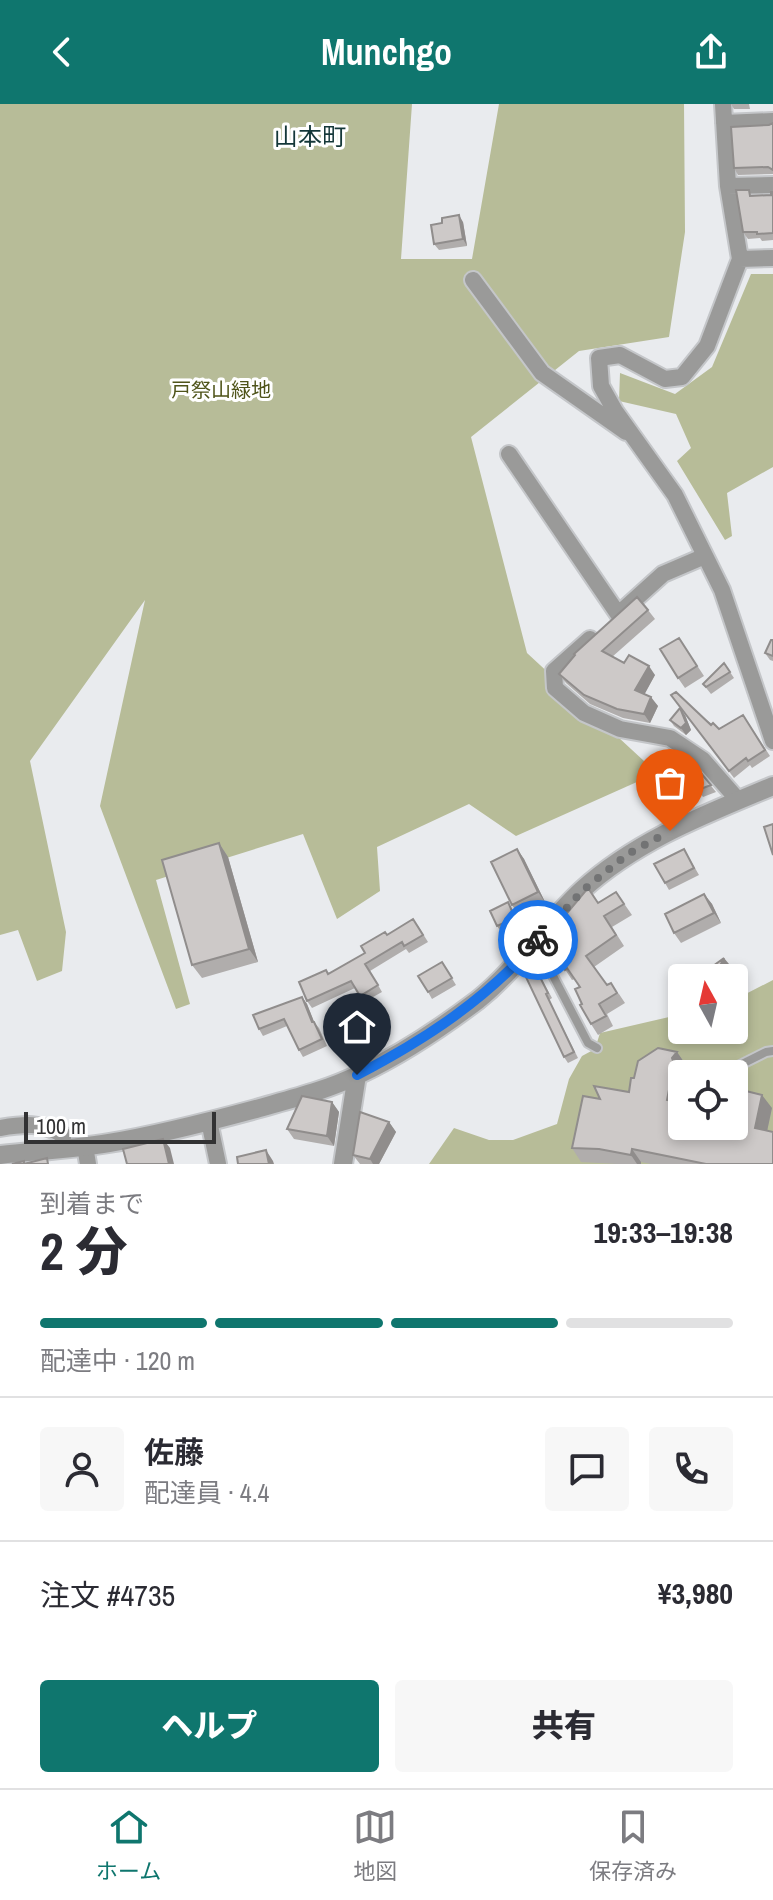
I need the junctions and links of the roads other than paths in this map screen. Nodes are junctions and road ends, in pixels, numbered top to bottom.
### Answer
1 (723, 104) edge
2 (773, 121) edge
3 (724, 123) junction
4 (773, 185) edge
5 (728, 186) junction
6 (773, 258) edge
7 (740, 259) junction
8 (473, 280) dead end
9 (637, 440) junction
10 (509, 454) dead end
11 (705, 556) junction
12 (618, 614) junction
13 (773, 741) edge
14 (773, 786) edge
15 (738, 800) junction
16 (536, 942) junction
17 (597, 1048) dead end
18 (773, 1051) edge
19 (748, 1061) edge
20 (357, 1075) junction
21 (209, 1121) junction
22 (0, 1128) edge
23 (63, 1149) junction
24 (0, 1155) edge
25 (86, 1155) edge
26 (218, 1164) edge
27 (343, 1164) edge

1 - 3 street
2 - 3 street
3 - 5 street
4 - 5 street
5 - 7 street
6 - 7 street
7 - 9 street
8 - 9 street
9 - 11 street
10 - 12 street
11 - 12 street
11 - 13 street
12 - 15 street
14 - 15 street
15 - 16 street
16 - 17 lane
16 - 20 street
18 - 19 lane
20 - 21 street
20 - 27 street
21 - 25 street
21 - 26 street
22 - 23 street
23 - 24 street
23 - 25 street

